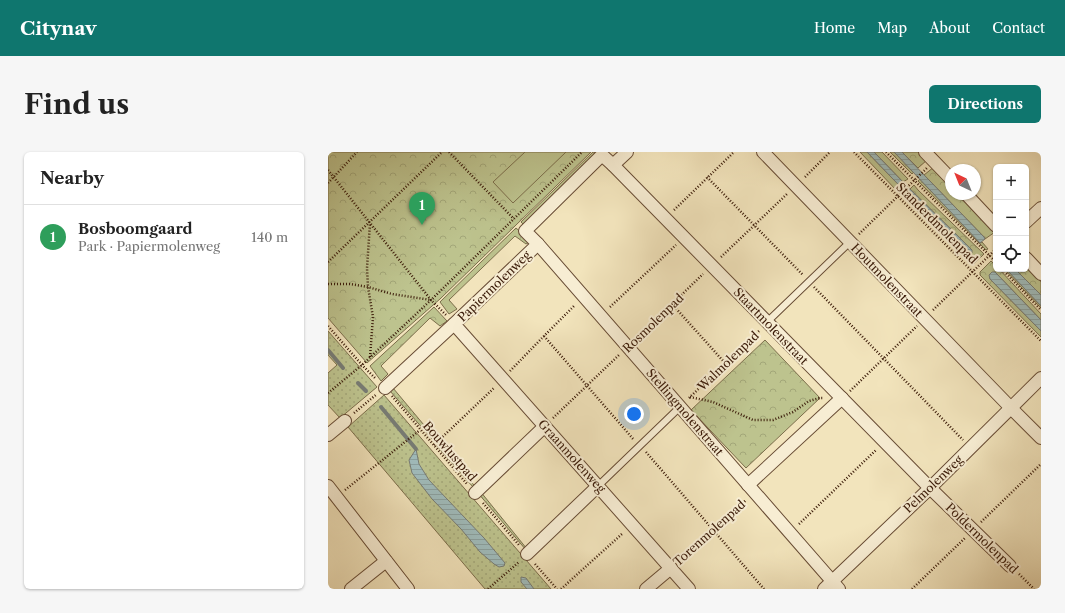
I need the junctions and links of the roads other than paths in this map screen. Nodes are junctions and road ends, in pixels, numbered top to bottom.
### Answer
1 (627, 152) edge
2 (763, 152) edge
3 (925, 152) edge
4 (613, 165) junction
5 (945, 173) edge
6 (972, 200) edge
7 (1041, 208) edge
8 (1029, 219) edge
9 (993, 223) edge
10 (850, 242) junction
11 (538, 244) junction
12 (1029, 261) edge
13 (1041, 274) edge
14 (767, 322) junction
15 (454, 324) junction
16 (1041, 378) edge
17 (385, 388) road end
18 (842, 398) junction
19 (680, 407) junction
20 (1011, 408) junction
21 (344, 421) road end
22 (545, 426) junction
23 (328, 434) edge
24 (1041, 438) edge
25 (328, 486) edge
26 (598, 486) junction
27 (930, 488) junction
28 (751, 489) junction
29 (474, 493) road end
30 (527, 554) road end
31 (386, 560) junction
32 (1010, 566) road end
33 (671, 568) junction
34 (832, 586) edge
35 (351, 589) edge
36 (408, 589) edge
37 (646, 589) edge
38 (689, 589) edge

1 - 4 street
2 - 10 street, Houtmolenstraat
3 - 5 street
4 - 11 street, Papiermolenweg
4 - 14 street, Staartmolenstraat
6 - 9 street
7 - 8 street
10 - 14 lane, Walmolenpad
10 - 20 street, Houtmolenstraat
11 - 15 street, Papiermolenweg
11 - 19 street, Stellingmolenstraat
12 - 13 street
14 - 18 street, Staartmolenstraat
15 - 17 street, Papiermolenweg
15 - 22 street, Graanmolenweg
16 - 20 street, Pelmolenweg
18 - 27 street, Staartmolenstraat
18 - 28 street, Torenmolenpad
19 - 26 lane
19 - 28 street, Stellingmolenstraat
20 - 24 street, Houtmolenstraat
20 - 27 street, Pelmolenweg
21 - 23 street
22 - 26 street, Graanmolenweg
22 - 29 street
25 - 31 street
26 - 30 street
26 - 33 street, Graanmolenweg
27 - 32 street, Poldermolenpad
27 - 34 street, Pelmolenweg
28 - 34 street, Stellingmolenstraat
31 - 35 street
31 - 36 street
33 - 37 street, Torenmolenpad
33 - 38 street, Graanmolenweg

